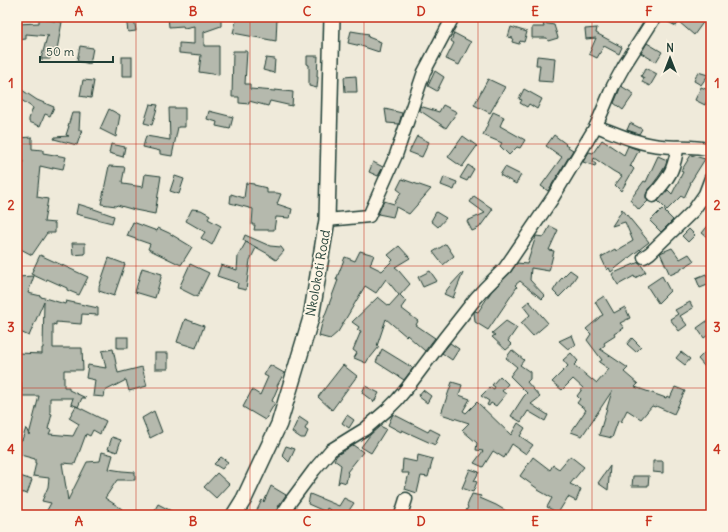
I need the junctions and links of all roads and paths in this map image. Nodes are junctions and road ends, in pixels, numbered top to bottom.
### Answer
1 (332, 17) edge
2 (453, 17) edge
3 (656, 17) edge
4 (596, 126) junction
5 (678, 147) junction
6 (711, 150) edge
7 (711, 178) edge
8 (653, 196) dead end
9 (327, 220) junction
10 (644, 257) dead end
11 (406, 499) dead end
12 (234, 515) edge
13 (282, 515) edge
14 (401, 515) edge

1 - 9 main road, Nkolokoti Road
2 - 9 street
3 - 4 street
4 - 5 street
4 - 13 street
5 - 6 street
5 - 8 street
7 - 10 street
9 - 12 main road, Nkolokoti Road
11 - 14 street

